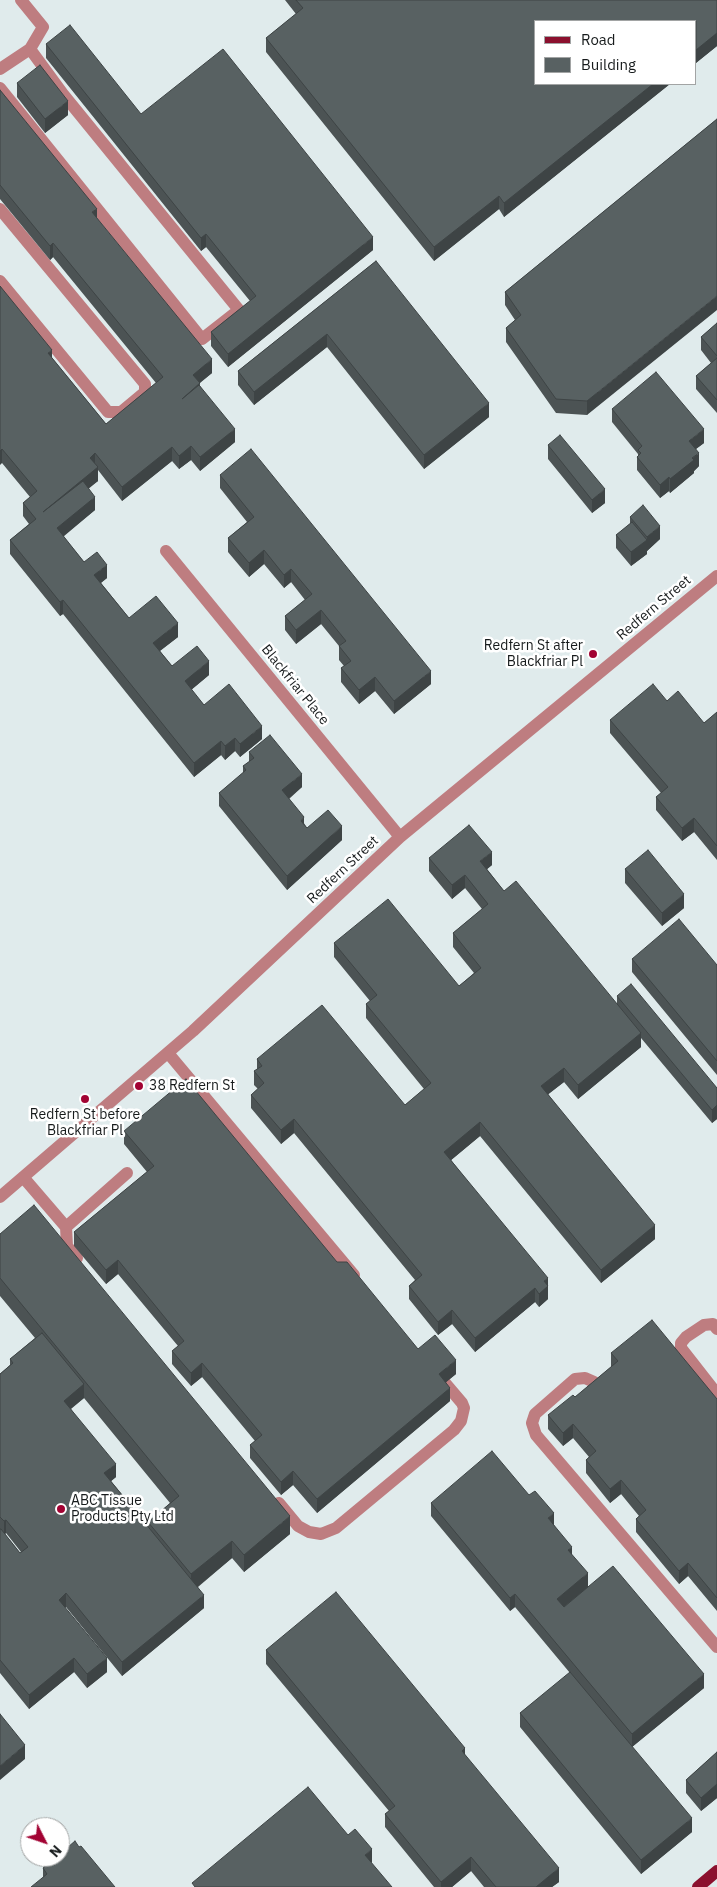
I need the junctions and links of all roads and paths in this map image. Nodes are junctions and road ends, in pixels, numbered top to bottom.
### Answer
1 (21, 0) edge
2 (30, 49) junction
3 (0, 69) edge
4 (0, 88) edge
5 (0, 209) edge
6 (0, 281) edge
7 (166, 551) dead end
8 (717, 576) edge
9 (400, 837) junction
10 (168, 1053) junction
11 (127, 1172) dead end
12 (23, 1177) junction
13 (0, 1197) edge
14 (66, 1228) junction
15 (86, 1269) edge
16 (362, 1284) edge
17 (717, 1329) edge
18 (594, 1382) edge
19 (445, 1383) edge
20 (717, 1394) edge
21 (272, 1495) edge
22 (717, 1647) edge
23 (717, 1871) edge
24 (698, 1887) edge

1 - 2 street
2 - 3 street
2 - 4 street
5 - 6 street
7 - 9 street, Blackfriar Place
8 - 9 street, Redfern Street
9 - 10 street, Redfern Street
10 - 12 street, Redfern Street
10 - 16 street
11 - 14 street
12 - 13 street, Redfern Street
12 - 14 street
14 - 15 street
17 - 20 street
18 - 22 street
19 - 21 street
23 - 24 main road

